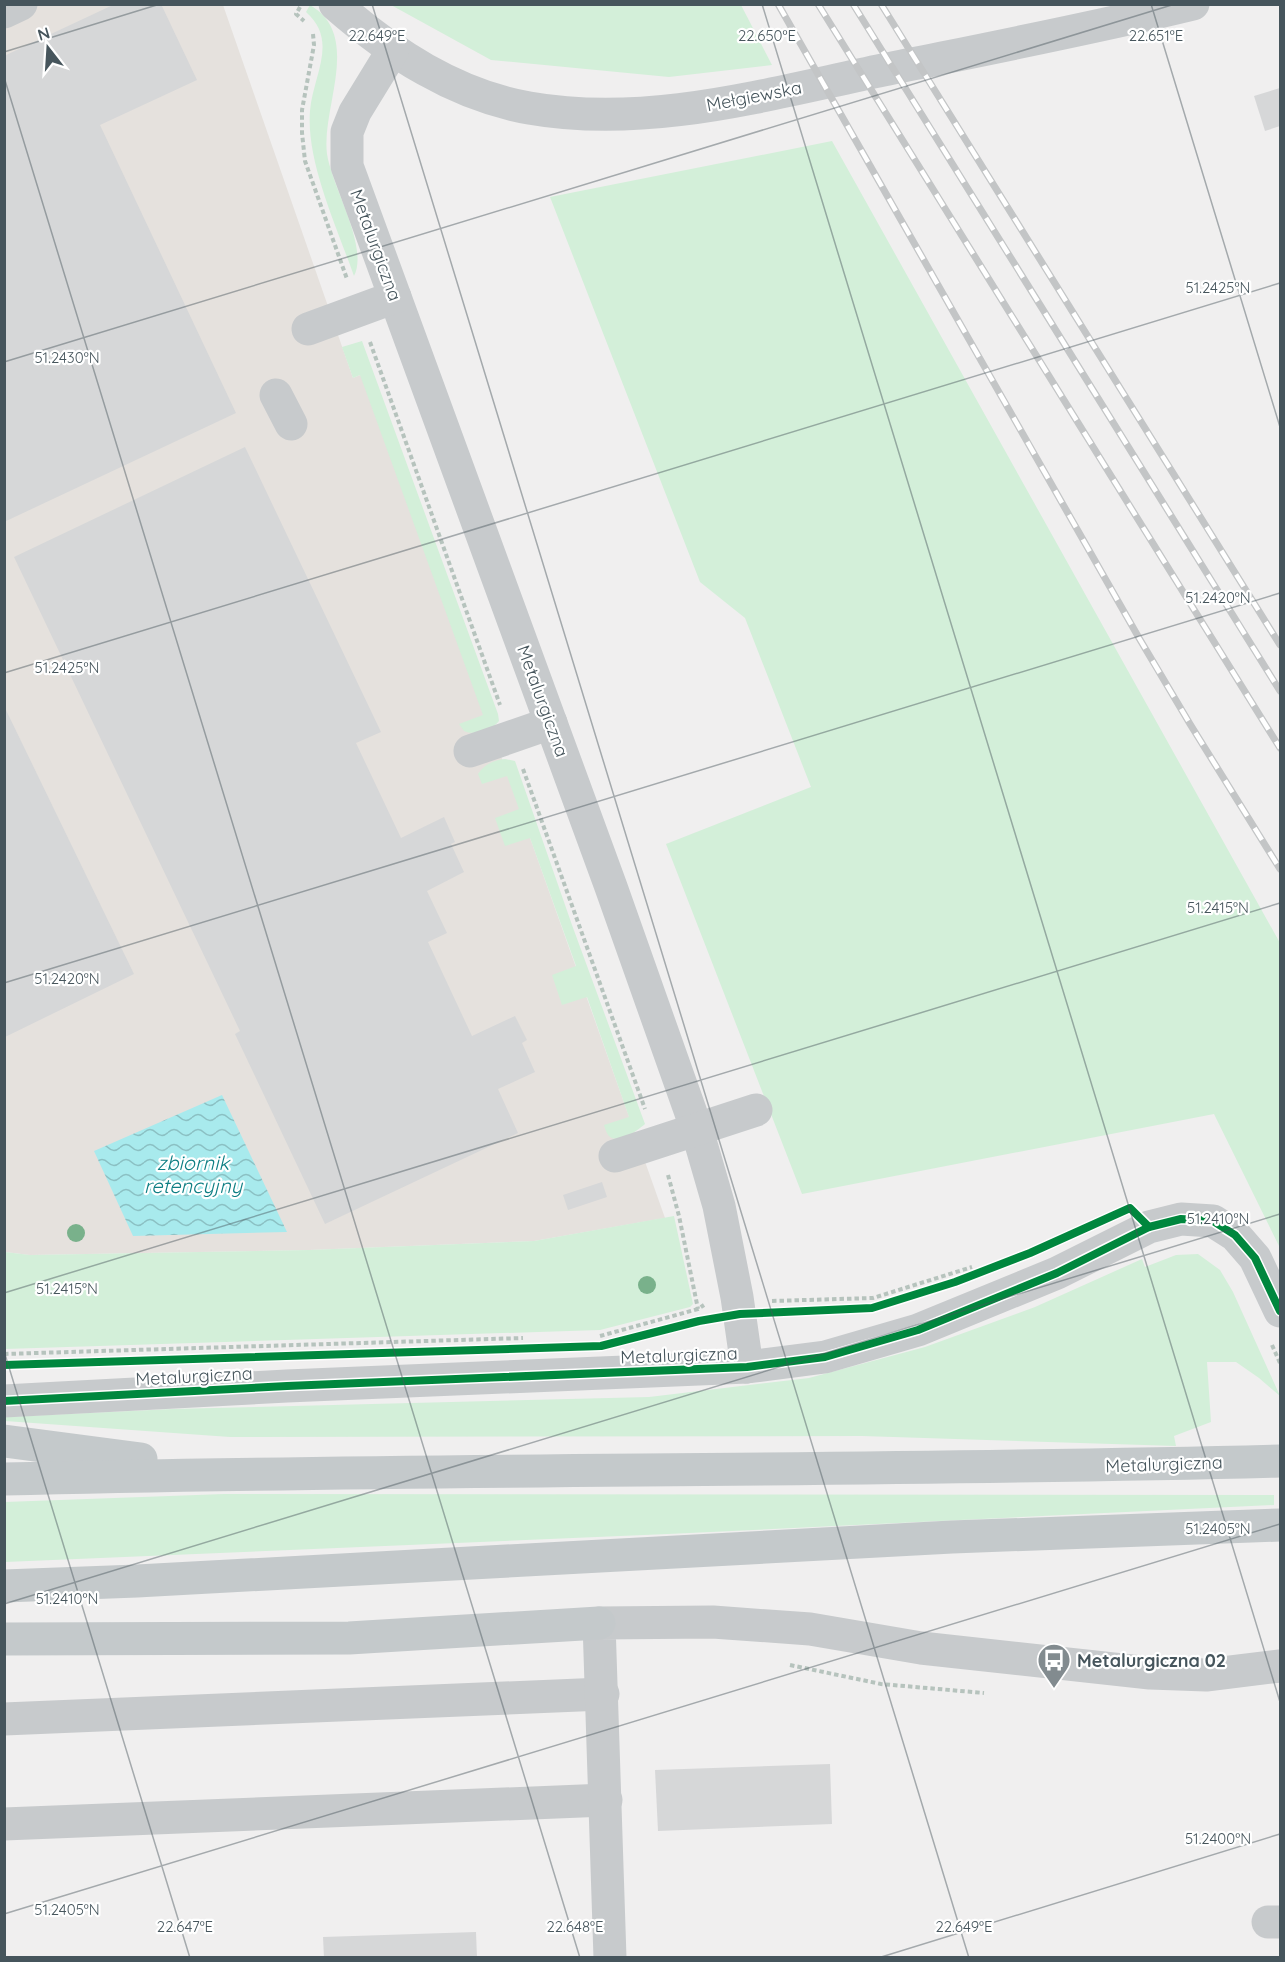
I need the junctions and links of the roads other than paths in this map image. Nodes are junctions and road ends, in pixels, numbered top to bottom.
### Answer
1 (21, 4) edge
2 (335, 4) edge
3 (1193, 4) edge
4 (4, 12) edge
5 (393, 50) junction
6 (395, 297) junction
7 (308, 329) dead end
8 (276, 395) dead end
9 (291, 424) dead end
10 (551, 723) junction
11 (470, 752) dead end
12 (756, 1110) dead end
13 (697, 1130) junction
14 (615, 1156) dead end
15 (1281, 1311) edge
16 (747, 1367) junction
17 (4, 1401) edge
18 (4, 1441) edge
19 (1281, 1461) edge
20 (253, 1474) junction
21 (4, 1479) edge
22 (1281, 1525) edge
23 (4, 1586) edge
24 (599, 1623) junction
25 (4, 1638) edge
26 (1281, 1666) edge
27 (603, 1694) junction
28 (4, 1719) edge
29 (606, 1800) junction
30 (4, 1824) edge
31 (610, 1958) edge

1 - 4 street
2 - 5 street, Mełgiewska
3 - 5 street, Mełgiewska
5 - 6 street, Metalurgiczna
6 - 7 street
6 - 10 street, Metalurgiczna
8 - 9 street
10 - 11 street
10 - 13 street, Metalurgiczna
12 - 13 street
13 - 14 street
13 - 16 street, Metalurgiczna
15 - 16 street, Metalurgiczna
16 - 17 street, Metalurgiczna
18 - 20 main road
19 - 20 main road, Metalurgiczna
20 - 21 main road, Metalurgiczna
22 - 23 main road
24 - 25 main road
24 - 26 street
24 - 27 street
27 - 28 street
27 - 29 street
29 - 30 street
29 - 31 street

